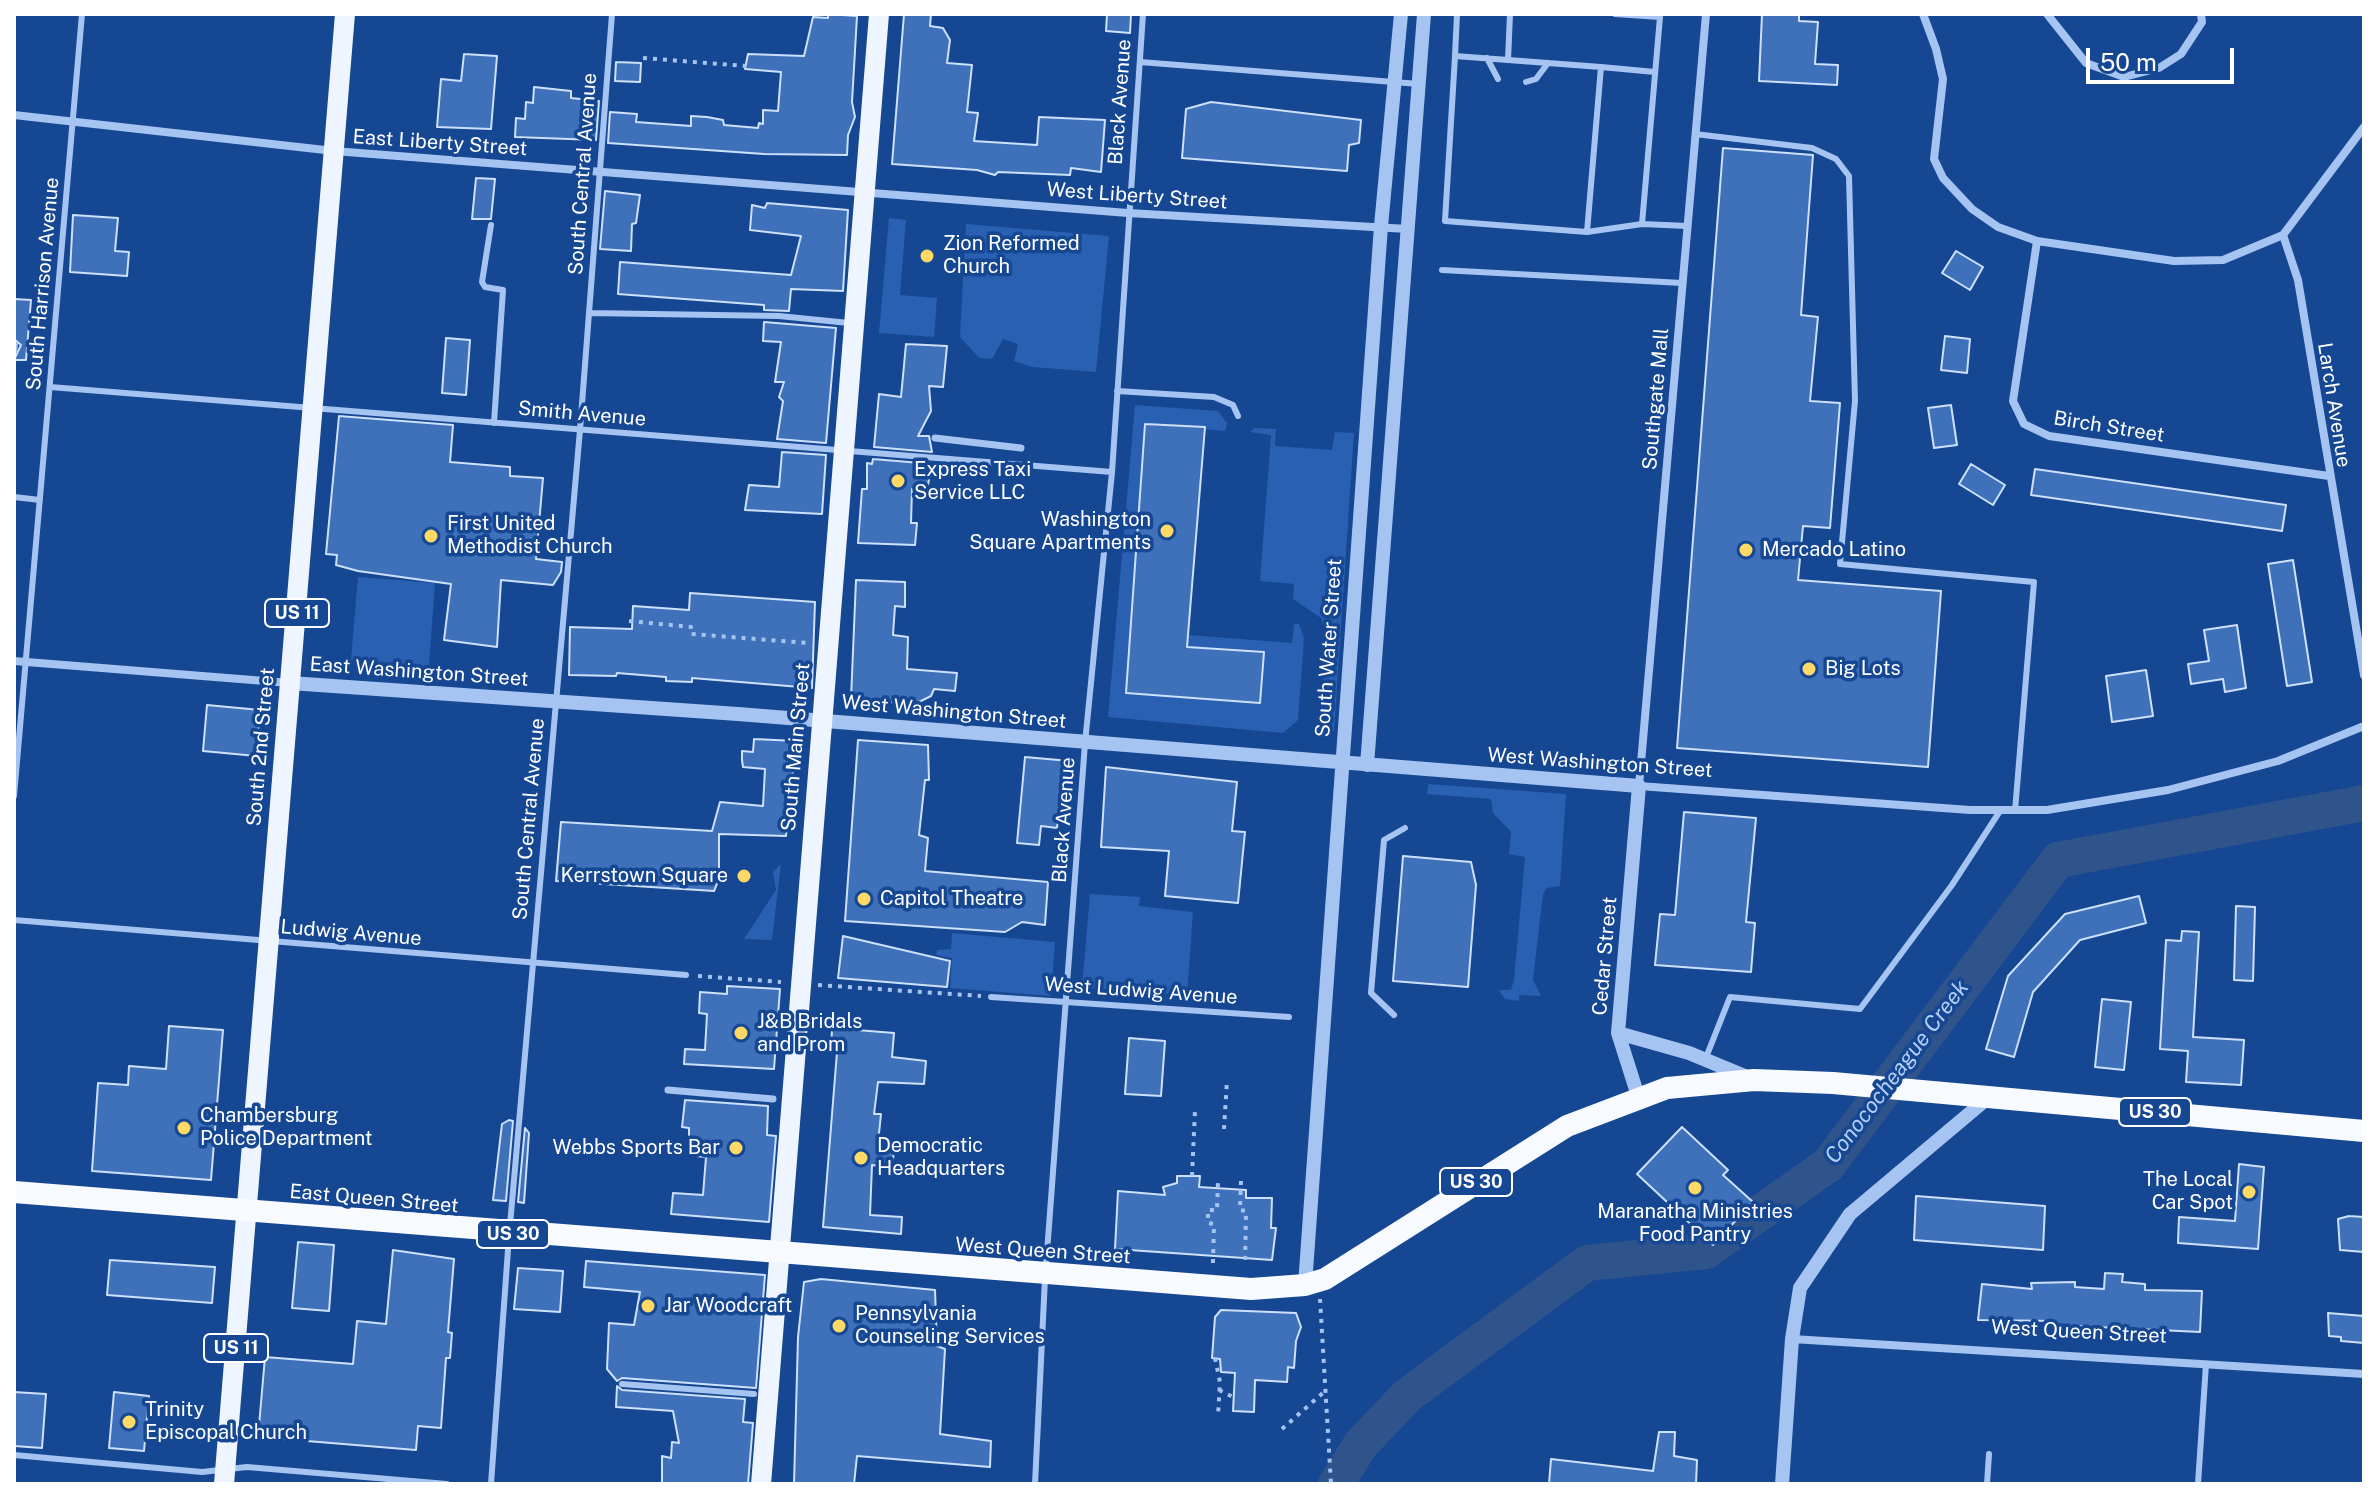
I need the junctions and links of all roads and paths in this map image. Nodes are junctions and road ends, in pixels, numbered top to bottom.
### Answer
1 (82, 14) edge
2 (345, 14) edge
3 (612, 14) edge
4 (879, 14) edge
5 (1143, 14) edge
6 (1401, 14) edge
7 (1424, 14) edge
8 (1457, 14) edge
9 (1510, 14) edge
10 (1615, 14) edge
11 (1706, 14) edge
12 (1923, 14) edge
13 (2047, 14) edge
14 (2201, 14) edge
15 (1455, 56) junction
16 (643, 58) dead end
17 (1487, 58) junction
18 (1508, 60) junction
19 (1140, 62) junction
20 (1548, 63) junction
21 (746, 66) dead end
22 (1601, 67) junction
23 (1655, 72) junction
24 (1498, 79) dead end
25 (1394, 82) junction
26 (1526, 82) dead end
27 (1419, 84) junction
28 (14, 115) edge
29 (74, 122) junction
30 (2364, 127) edge
31 (1695, 134) junction
32 (334, 151) junction
33 (600, 170) junction
34 (864, 192) junction
35 (1128, 213) junction
36 (1642, 224) junction
37 (491, 225) dead end
38 (1381, 226) junction
39 (1687, 226) junction
40 (1408, 229) junction
41 (1587, 232) junction
42 (2283, 235) junction
43 (2037, 241) junction
44 (1442, 270) dead end
45 (1682, 283) junction
46 (589, 313) junction
47 (853, 323) junction
48 (15, 345) edge
49 (14, 351) edge
50 (50, 387) junction
51 (1117, 391) junction
52 (315, 408) junction
53 (1238, 416) dead end
54 (494, 423) junction
55 (580, 430) junction
56 (935, 438) dead end
57 (1021, 448) dead end
58 (843, 451) junction
59 (1112, 472) junction
60 (2329, 476) junction
61 (14, 497) edge
62 (40, 500) junction
63 (629, 621) dead end
64 (809, 643) dead end
65 (14, 661) edge
66 (26, 662) junction
67 (2364, 675) edge
68 (290, 683) junction
69 (555, 701) junction
70 (822, 722) junction
71 (2364, 726) edge
72 (1085, 743) junction
73 (1341, 763) junction
74 (1367, 765) junction
75 (1639, 786) junction
76 (14, 796) edge
77 (2000, 811) junction
78 (2015, 811) junction
79 (1405, 828) dead end
80 (14, 920) edge
81 (268, 942) junction
82 (533, 963) junction
83 (690, 976) joint
84 (801, 984) junction
85 (991, 997) joint
86 (1068, 1003) junction
87 (1394, 1015) dead end
88 (1289, 1017) dead end
89 (1618, 1033) junction
90 (1705, 1060) junction
91 (1227, 1080) dead end
92 (1754, 1080) junction
93 (668, 1090) dead end
94 (1638, 1096) junction
95 (1989, 1097) junction
96 (773, 1099) dead end
97 (1195, 1110) dead end
98 (1224, 1129) dead end
99 (2364, 1131) edge
100 (1192, 1176) dead end
101 (1218, 1180) dead end
102 (1241, 1181) dead end
103 (14, 1192) edge
104 (247, 1213) junction
105 (509, 1234) junction
106 (778, 1254) junction
107 (1213, 1263) dead end
108 (1245, 1265) dead end
109 (1045, 1276) junction
110 (1313, 1292) junction
111 (1792, 1339) junction
112 (1215, 1358) dead end
113 (2206, 1364) junction
114 (2364, 1374) edge
115 (622, 1384) dead end
116 (1219, 1390) junction
117 (1325, 1391) junction
118 (754, 1394) dead end
119 (1233, 1397) dead end
120 (1218, 1416) dead end
121 (1282, 1429) dead end
122 (1989, 1454) dead end
123 (14, 1455) edge
124 (225, 1476) edge
125 (447, 1484) edge
126 (491, 1484) edge
127 (761, 1484) edge
128 (1035, 1484) edge
129 (1331, 1484) edge
130 (1782, 1484) edge
131 (1987, 1484) edge
132 (2198, 1484) edge

1 - 29 lane, South Harrison Avenue
2 - 32 main road, South 2nd Street / US 11
3 - 33 lane, South Central Avenue
4 - 34 main road, South Main Street
5 - 19 lane, Black Avenue
6 - 25 street, South Water Street
7 - 27 street
8 - 15 lane
9 - 18 lane
10 - 23 lane
11 - 31 street, Southgate Mall
12 - 43 street
13 - 14 street
15 - 17 lane
15 - 41 lane
16 - 21 path
17 - 18 lane
17 - 24 lane
18 - 20 lane
19 - 25 lane
19 - 35 lane, Black Avenue
20 - 22 lane
20 - 26 lane
22 - 23 lane
22 - 41 lane
23 - 36 lane
25 - 27 lane
25 - 38 street, South Water Street
27 - 40 street
28 - 29 street, East Liberty Street
29 - 32 street, East Liberty Street
29 - 50 lane, South Harrison Avenue
30 - 42 street
31 - 39 street, Southgate Mall
31 - 78 lane
32 - 33 street, East Liberty Street
32 - 52 main road, South 2nd Street / US 11
33 - 34 street, East Liberty Street
33 - 46 lane, South Central Avenue
34 - 35 street, West Liberty Street
34 - 47 main road, South Main Street
35 - 38 street, West Liberty Street
35 - 51 lane, Black Avenue
36 - 39 lane
36 - 41 lane
37 - 54 lane
38 - 40 street, West Liberty Street
38 - 73 street, South Water Street
39 - 45 street, Southgate Mall
40 - 74 street
42 - 43 street
42 - 60 street, Larch Avenue
43 - 60 street, Birch Street
44 - 45 lane
45 - 75 street, Southgate Mall
46 - 47 lane
46 - 55 lane, South Central Avenue
47 - 58 main road, South Main Street
48 - 49 lane
50 - 52 lane, Smith Avenue
50 - 62 lane, South Harrison Avenue
51 - 53 lane
51 - 59 lane, Black Avenue
52 - 54 lane, Smith Avenue
52 - 68 main road, South 2nd Street / US 11
54 - 55 lane, Smith Avenue
55 - 58 lane, Smith Avenue
55 - 69 lane, South Central Avenue
56 - 57 street
58 - 59 lane, Smith Avenue
58 - 70 main road, South Main Street
59 - 72 lane, Black Avenue
60 - 67 street, Larch Avenue
61 - 62 lane
62 - 66 lane, South Harrison Avenue
63 - 64 path
65 - 66 street, East Washington Street
66 - 68 street, East Washington Street
66 - 76 lane, South Harrison Avenue
68 - 69 street, East Washington Street
68 - 81 main road, South 2nd Street / US 11
69 - 70 street, East Washington Street
69 - 82 lane, South Central Avenue
70 - 72 street, West Washington Street
70 - 84 main road, South Main Street
71 - 78 street, West Washington Street
72 - 73 street, West Washington Street
72 - 86 lane, Black Avenue
73 - 74 street, West Washington Street
73 - 110 street, South Water Street
74 - 75 street, West Washington Street
75 - 77 street, West Washington Street
75 - 89 street, Cedar Street
77 - 78 street, West Washington Street
77 - 90 lane
79 - 87 lane
80 - 81 lane, Ludwig Avenue
81 - 82 lane, Ludwig Avenue
81 - 104 main road, South 2nd Street / US 11
82 - 83 lane, Ludwig Avenue
82 - 105 lane, South Central Avenue
83 - 84 path
84 - 85 path
84 - 106 main road, South Main Street
85 - 86 lane, West Ludwig Avenue
86 - 88 lane, West Ludwig Avenue
86 - 109 lane, Black Avenue
89 - 90 street, Cedar Street
89 - 94 street
90 - 92 street, Cedar Street
91 - 98 path
92 - 94 highway, US 30
92 - 95 highway, US 30
93 - 96 street
94 - 110 highway, US 30
95 - 99 highway, US 30
95 - 111 street
97 - 100 path
101 - 107 path
102 - 108 path
103 - 104 highway, East Queen Street / US 30
104 - 105 highway, East Queen Street / US 30
104 - 124 main road, South 2nd Street / US 11
105 - 106 highway, East Queen Street / US 30
105 - 126 lane, South Central Avenue
106 - 109 highway, West Queen Street / US 30
106 - 127 main road, South Main Street
109 - 110 highway, West Queen Street / US 30
109 - 128 lane, Black Avenue
110 - 117 path
111 - 113 street, West Queen Street
111 - 130 street
112 - 116 path
113 - 114 street, West Queen Street
113 - 132 lane
115 - 118 lane
116 - 119 path
116 - 120 path
117 - 121 path
117 - 129 path
122 - 131 lane
123 - 124 lane
124 - 125 lane

